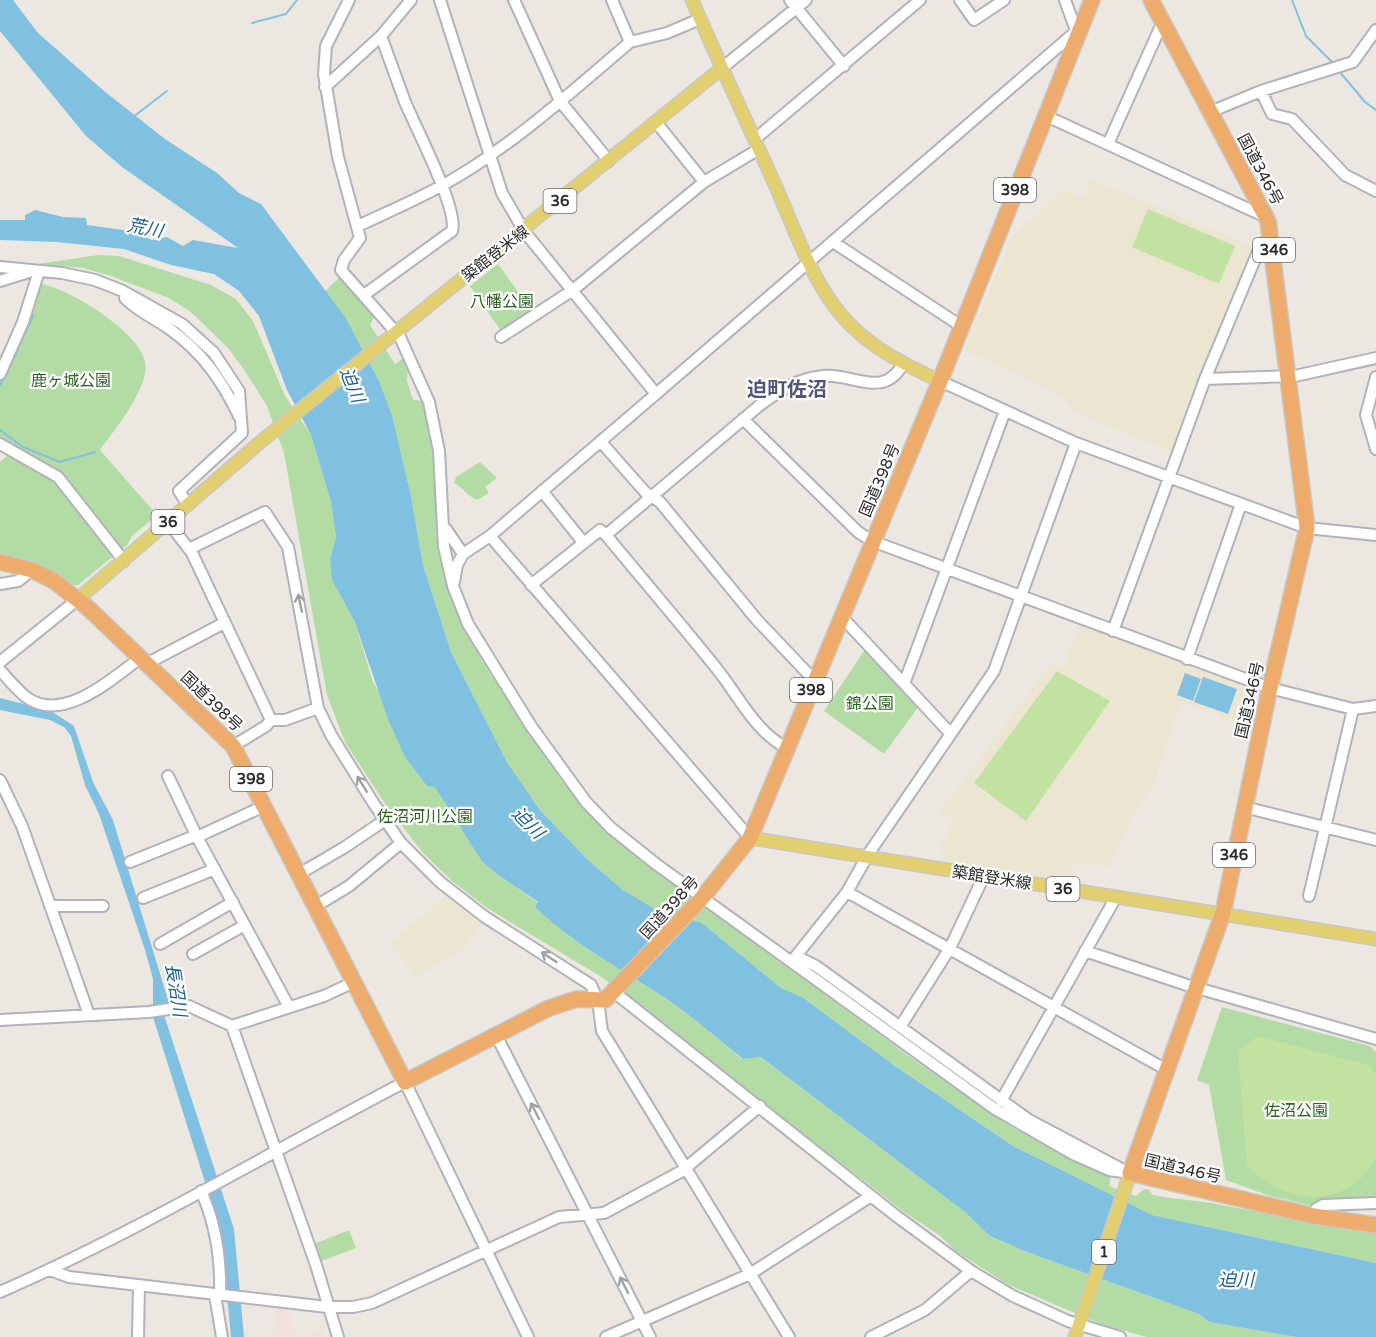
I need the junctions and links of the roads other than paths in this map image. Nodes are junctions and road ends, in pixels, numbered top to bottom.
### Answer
1 (349, 0) edge
2 (411, 0) edge
3 (440, 0) edge
4 (514, 0) edge
5 (612, 0) edge
6 (692, 0) edge
7 (806, 0) edge
8 (920, 0) edge
9 (960, 0) edge
10 (1004, 0) edge
11 (1065, 0) edge
12 (1092, 0) edge
13 (1151, 0) edge
14 (793, 4) edge
15 (700, 20) junction
16 (1165, 23) junction
17 (1376, 30) edge
18 (1079, 32) junction
19 (381, 36) junction
20 (630, 42) junction
21 (844, 66) junction
22 (722, 68) junction
23 (325, 87) junction
24 (1261, 91) junction
25 (560, 101) junction
26 (1210, 112) junction
27 (1044, 115) junction
28 (656, 122) junction
29 (757, 144) junction
30 (1108, 144) junction
31 (489, 154) junction
32 (609, 161) junction
33 (704, 182) junction
34 (442, 186) junction
35 (1376, 191) edge
36 (1266, 217) junction
37 (358, 226) junction
38 (524, 231) junction
39 (1271, 235) junction
40 (833, 242) junction
41 (810, 262) junction
42 (0, 267) edge
43 (37, 271) junction
44 (0, 280) edge
45 (573, 290) junction
46 (364, 295) junction
47 (961, 326) junction
48 (396, 332) junction
49 (501, 337) dead end
50 (1376, 358) edge
51 (903, 364) junction
52 (0, 374) edge
53 (1289, 376) junction
54 (1376, 377) edge
55 (1205, 379) junction
56 (940, 381) junction
57 (656, 394) junction
58 (1005, 411) junction
59 (744, 419) junction
60 (601, 442) junction
61 (1076, 443) junction
62 (0, 444) edge
63 (1376, 449) edge
64 (1170, 478) junction
65 (542, 491) junction
66 (652, 495) junction
67 (1242, 504) junction
68 (188, 505) junction
69 (441, 518) junction
70 (168, 522) junction
71 (1307, 528) junction
72 (606, 535) junction
73 (490, 536) junction
74 (1376, 536) edge
75 (872, 541) junction
76 (583, 542) junction
77 (189, 549) junction
78 (463, 554) junction
79 (124, 561) junction
80 (0, 562) edge
81 (32, 570) junction
82 (946, 570) junction
83 (0, 584) edge
84 (531, 585) junction
85 (453, 586) junction
86 (1022, 597) junction
87 (77, 600) junction
88 (841, 616) junction
89 (224, 623) junction
90 (1113, 631) junction
91 (1186, 659) junction
92 (143, 661) junction
93 (0, 662) edge
94 (0, 670) edge
95 (815, 681) junction
96 (904, 684) junction
97 (1270, 688) junction
98 (1376, 706) edge
99 (318, 708) junction
100 (1353, 709) junction
101 (271, 720) junction
102 (950, 733) junction
103 (233, 746) junction
104 (787, 748) junction
105 (168, 776) dead end
106 (0, 780) edge
107 (264, 806) junction
108 (1244, 807) junction
109 (385, 820) junction
110 (1324, 827) junction
111 (197, 836) junction
112 (750, 838) junction
113 (1376, 840) edge
114 (401, 843) junction
115 (868, 857) junction
116 (130, 862) dead end
117 (215, 869) junction
118 (299, 874) junction
119 (984, 876) junction
120 (847, 892) junction
121 (1309, 896) dead end
122 (1116, 897) junction
123 (143, 898) dead end
124 (702, 898) junction
125 (233, 902) junction
126 (50, 906) junction
127 (103, 906) dead end
128 (316, 906) junction
129 (1223, 913) junction
130 (245, 925) junction
131 (1376, 939) edge
132 (160, 944) dead end
133 (950, 948) junction
134 (1085, 951) junction
135 (193, 954) dead end
136 (794, 959) junction
137 (354, 982) junction
138 (1196, 986) junction
139 (617, 990) junction
140 (596, 997) junction
141 (1056, 1006) junction
142 (289, 1007) junction
143 (89, 1015) junction
144 (0, 1020) edge
145 (232, 1026) junction
146 (900, 1027) junction
147 (496, 1035) junction
148 (1376, 1038) edge
149 (1167, 1070) junction
150 (405, 1082) junction
151 (1001, 1101) junction
152 (760, 1106) junction
153 (277, 1153) junction
154 (685, 1168) junction
155 (1129, 1177) junction
156 (203, 1190) junction
157 (871, 1196) junction
158 (1376, 1203) edge
159 (587, 1213) junction
160 (1314, 1216) junction
161 (1376, 1225) edge
162 (486, 1251) junction
163 (50, 1270) junction
164 (971, 1271) junction
165 (750, 1274) junction
166 (139, 1286) junction
167 (0, 1292) edge
168 (219, 1295) junction
169 (327, 1307) junction
170 (643, 1321) junction
171 (1079, 1328) edge
172 (138, 1337) edge
173 (222, 1337) edge
174 (338, 1337) edge
175 (528, 1337) edge
176 (606, 1337) edge
177 (650, 1337) edge
178 (789, 1337) edge
179 (871, 1337) edge
180 (1120, 1337) edge

1 - 23 street
2 - 19 street
3 - 31 street
4 - 25 street
5 - 20 street
6 - 15 main road
7 - 14 street
8 - 21 street
9 - 10 street
11 - 18 street
12 - 18 highway, 国道398号 / 398
13 - 16 highway, 国道346号 / 346
14 - 21 street
14 - 22 street
15 - 20 street
15 - 22 main road
16 - 26 highway, 国道346号 / 346
16 - 30 street
17 - 24 street
18 - 27 highway, 国道398号 / 398
18 - 40 street
19 - 23 street
19 - 34 street
20 - 25 street
21 - 29 street
22 - 28 main road, 築館登米線 / 36
22 - 29 main road
23 - 37 street
24 - 26 street
24 - 35 street
25 - 31 street
25 - 32 street
26 - 36 highway, 国道346号 / 346
27 - 30 street
27 - 47 highway, 国道398号 / 398
28 - 32 main road, 築館登米線 / 36
28 - 33 street
29 - 33 street
29 - 41 main road
30 - 36 street
31 - 34 street
31 - 38 street
32 - 38 main road, 築館登米線 / 36
33 - 45 street
34 - 37 street
34 - 46 street
36 - 39 highway, 国道346号 / 346
37 - 46 street
38 - 45 street
38 - 48 main road, 築館登米線 / 36
39 - 53 highway, 国道346号 / 346
39 - 55 street
40 - 41 street
40 - 47 street
41 - 51 main road
41 - 57 street
42 - 43 street
43 - 44 street
43 - 52 street
43 - 68 street
45 - 49 street
45 - 57 street
46 - 48 street
47 - 56 highway, 国道398号 / 398
48 - 68 main road, 築館登米線 / 36
48 - 69 street
50 - 53 street
51 - 56 main road
51 - 59 street
53 - 55 street
53 - 71 highway, 国道346号 / 346
54 - 63 street
55 - 64 street
56 - 58 street
56 - 75 highway, 国道398号 / 398
57 - 60 street
58 - 61 street
58 - 82 street
59 - 66 street
59 - 75 street
60 - 65 street
60 - 66 street
61 - 64 street
61 - 86 street
62 - 79 street
64 - 67 street
64 - 90 street
65 - 73 street
65 - 76 street
66 - 72 street
66 - 95 street
67 - 71 street
67 - 91 street
68 - 70 main road, 築館登米線 / 36
69 - 78 street
69 - 85 street
70 - 77 street
70 - 79 main road, 築館登米線 / 36
71 - 74 street
71 - 97 highway, 国道346号 / 346
72 - 76 street
72 - 104 street
73 - 78 street
73 - 84 street
75 - 82 street
75 - 88 highway, 国道398号 / 398
76 - 84 street
77 - 89 street
99 -> 77 street
78 - 85 street
79 - 87 main road, 築館登米線 / 36
80 - 81 highway, 国道398号 / 398
81 - 83 street
81 - 87 highway, 国道398号 / 398
82 - 86 street
82 - 96 street
84 - 112 street
85 - 124 street
86 - 90 street
86 - 102 street
87 - 92 highway, 国道398号 / 398
87 - 93 street
88 - 95 highway, 国道398号 / 398
88 - 96 street
89 - 92 street
89 - 101 street
90 - 91 street
91 - 97 street
92 - 94 street
92 - 103 highway, 国道398号 / 398
95 - 104 highway, 国道398号 / 398
96 - 102 street
97 - 100 street
97 - 108 highway, 国道346号 / 346
98 - 100 street
99 - 101 street
109 -> 99 street
100 - 110 street
101 - 103 street
102 - 115 street
103 - 107 highway, 国道398号 / 398
104 - 112 highway, 国道398号 / 398
105 - 111 street
106 - 126 street
107 - 111 street
107 - 118 highway, 国道398号 / 398
108 - 110 street
108 - 129 highway, 国道346号 / 346
109 - 114 street
109 - 118 street
110 - 113 street
110 - 121 street
111 - 116 street
111 - 117 street
112 - 115 main road, 築館登米線 / 36
112 - 124 highway, 国道398号 / 398
114 - 128 street
140 -> 114 street
115 - 119 main road, 築館登米線 / 36
115 - 120 street
117 - 123 street
117 - 125 street
118 - 128 highway, 国道398号 / 398
119 - 122 main road, 築館登米線 / 36
119 - 133 street
120 - 133 street
120 - 136 street
122 - 129 main road, 築館登米線 / 36
122 - 134 street
124 - 136 street
124 - 139 highway, 国道398号 / 398
125 - 130 street
125 - 132 street
126 - 127 street
126 - 143 street
128 - 137 highway, 国道398号 / 398
129 - 131 main road, 築館登米線 / 36
129 - 138 highway, 国道346号 / 346
130 - 135 street
130 - 142 street
133 - 141 street
133 - 146 street
134 - 138 street
134 - 141 street
136 - 146 street
136 - 155 street
137 - 142 street
137 - 150 highway, 国道398号 / 398
138 - 148 street
138 - 149 highway, 国道346号 / 346
139 - 140 highway, 国道398号 / 398
139 - 152 street
140 - 147 highway, 国道398号 / 398
140 - 154 street
141 - 149 street
141 - 151 street
142 - 145 street
143 - 144 street
143 - 145 street
145 - 153 street
146 - 151 street
147 - 150 highway, 国道398号 / 398
159 -> 147 street
149 - 155 highway, 国道346号 / 346
150 - 153 street
150 - 162 street
151 - 155 street
152 - 154 street
152 - 157 street
153 - 156 street
153 - 169 street
154 - 159 street
154 - 165 street
155 - 160 highway, 国道346号
155 - 171 main road, 1
156 - 163 street
156 - 168 street
157 - 164 street
157 - 165 street
158 - 160 street
159 - 162 street
170 -> 159 street
160 - 161 highway, 国道346号
162 - 169 street
162 - 175 street
163 - 166 street
163 - 167 street
164 - 171 street
164 - 179 street
165 - 170 street
165 - 178 street
166 - 168 street
166 - 172 street
168 - 169 street
168 - 173 street
169 - 174 street
170 - 176 street
170 - 177 street
171 - 180 street

